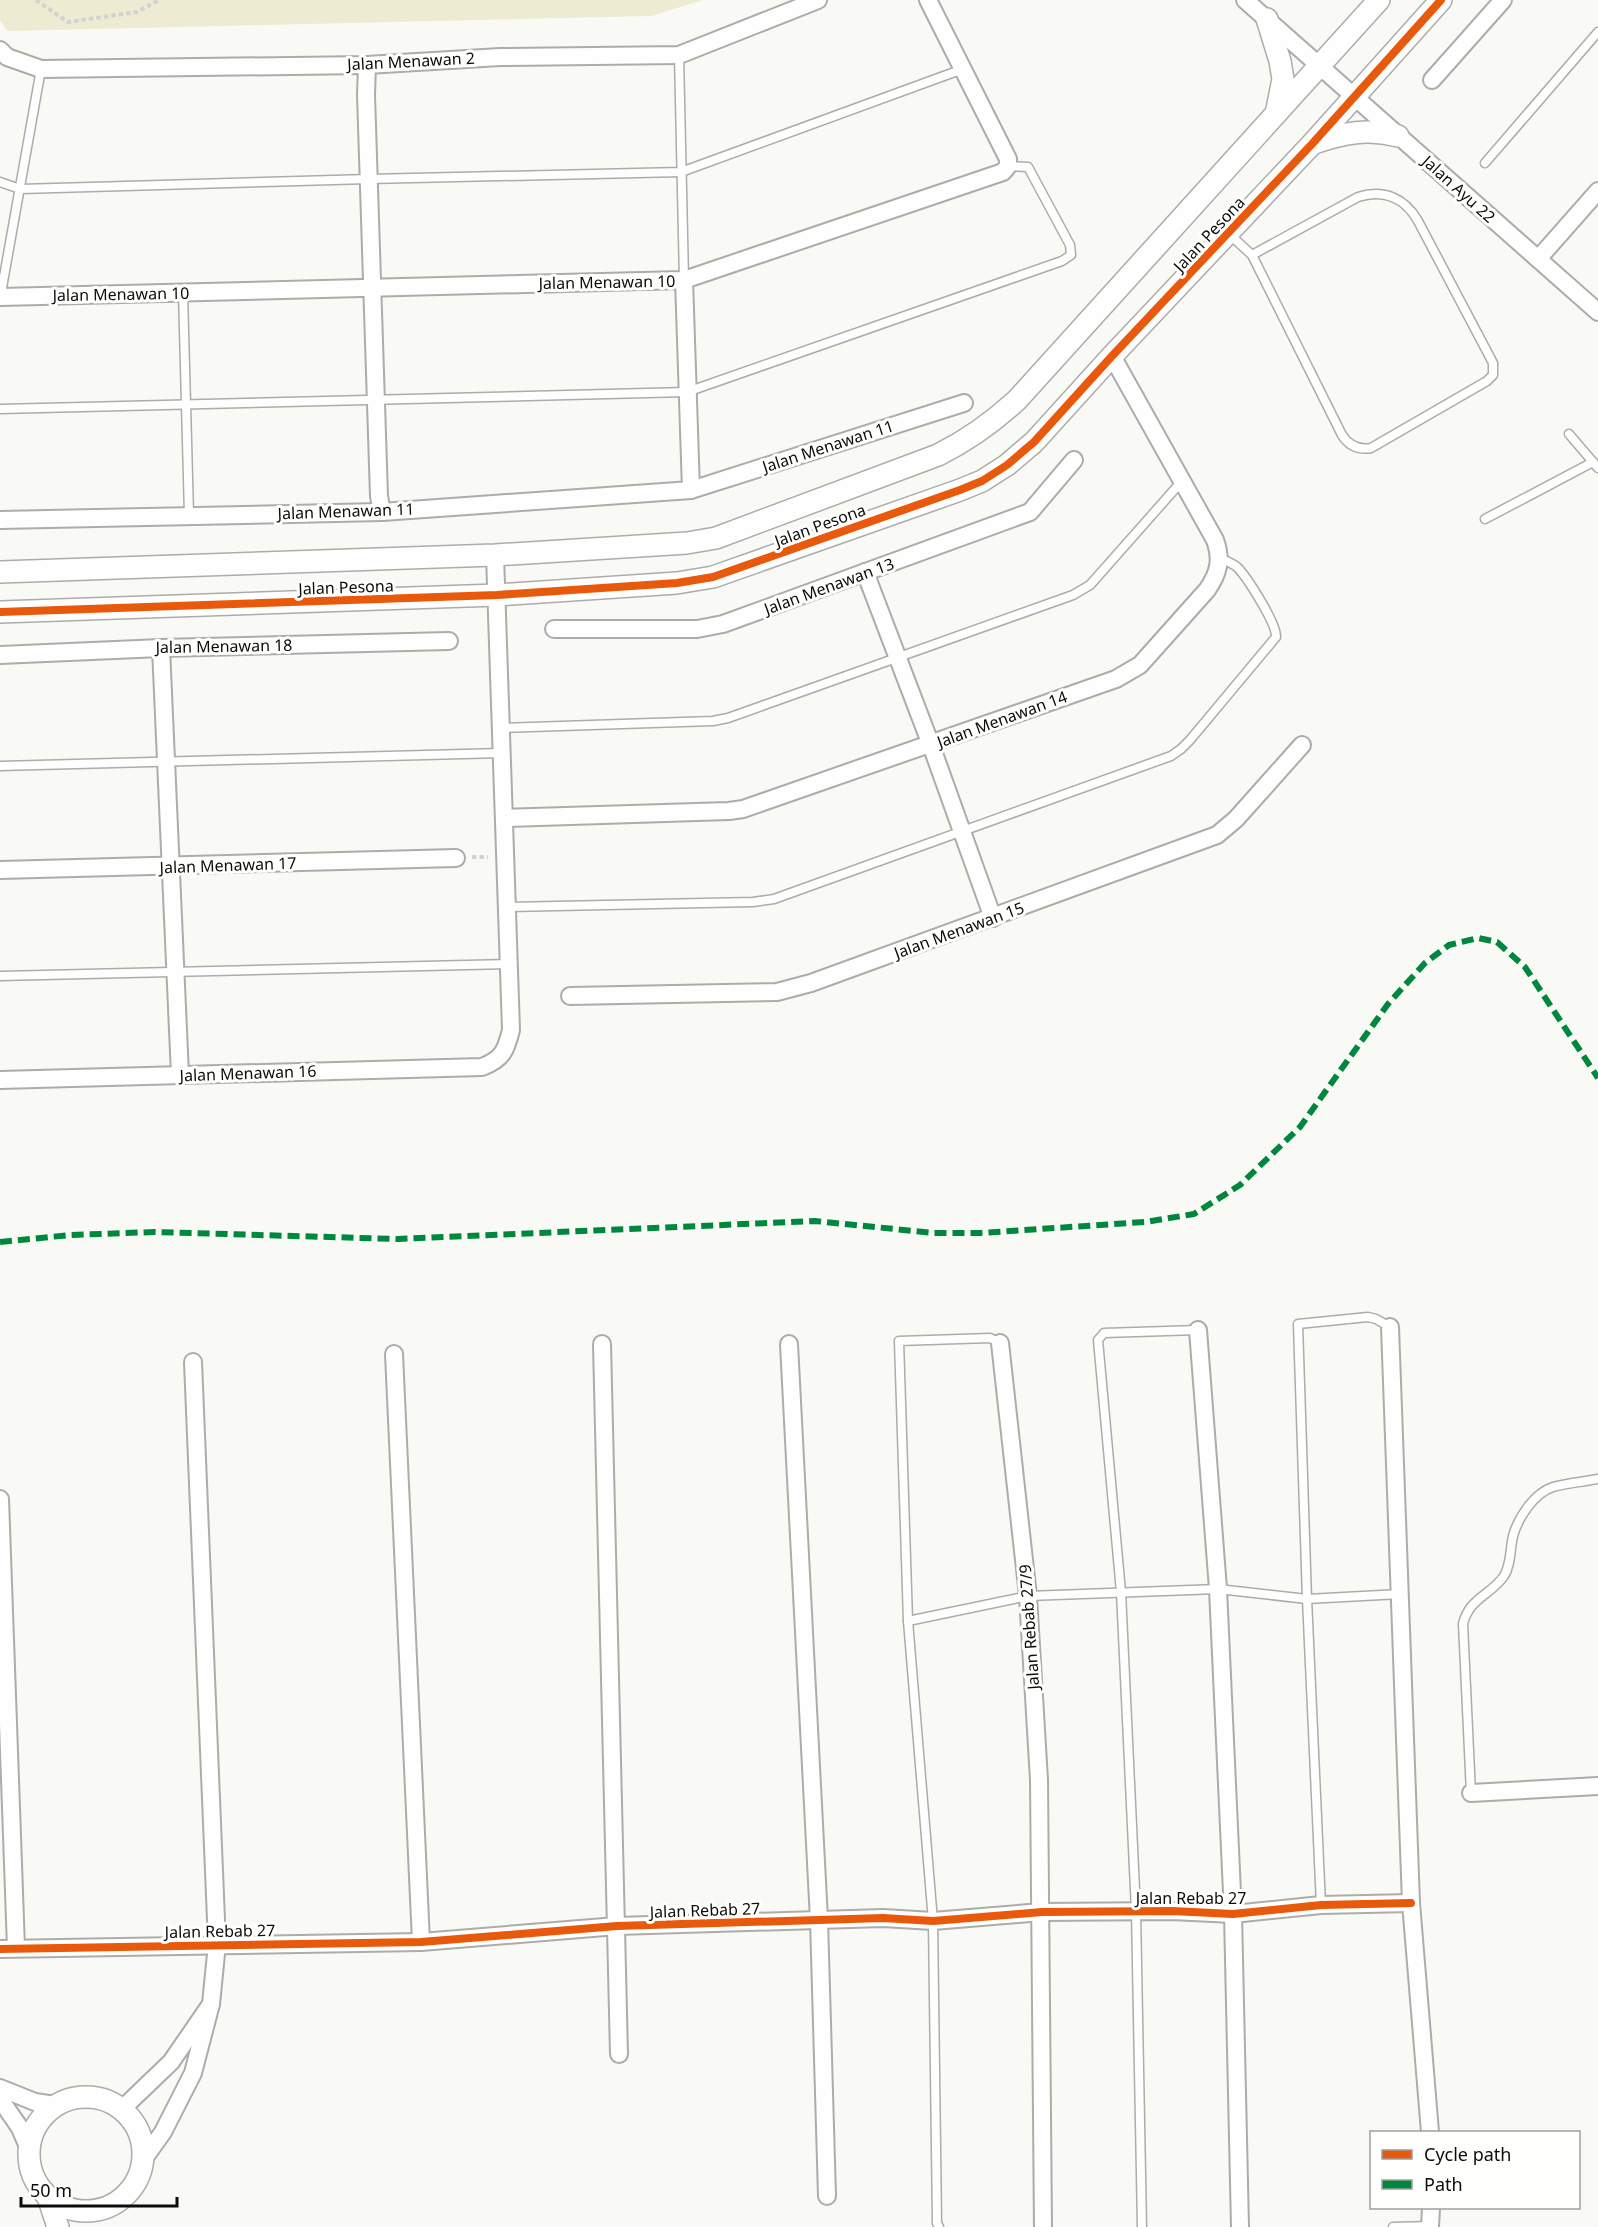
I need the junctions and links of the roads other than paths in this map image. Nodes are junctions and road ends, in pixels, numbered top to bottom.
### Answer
1 (818, 0) edge
2 (928, 0) edge
3 (1245, 0) edge
4 (1379, 0) edge
5 (1441, 0) edge
6 (1503, 0) edge
7 (1267, 19) junction
8 (1598, 32) edge
9 (0, 50) edge
10 (679, 55) junction
11 (367, 64) junction
12 (1320, 66) junction
13 (41, 69) junction
14 (963, 69) junction
15 (1432, 80) dead end
16 (1355, 97) junction
17 (1275, 117) junction
18 (1398, 136) junction
19 (1312, 144) junction
20 (1485, 163) dead end
21 (1008, 166) junction
22 (681, 172) junction
23 (369, 179) junction
24 (0, 182) edge
25 (20, 189) junction
26 (1598, 191) edge
27 (1228, 233) junction
28 (1252, 255) junction
29 (1538, 259) junction
30 (684, 280) junction
31 (372, 288) junction
32 (183, 293) junction
33 (0, 298) edge
34 (1598, 312) edge
35 (1112, 356) junction
36 (687, 392) junction
37 (376, 400) junction
38 (964, 403) dead end
39 (186, 404) junction
40 (0, 409) edge
41 (1569, 434) dead end
42 (1074, 460) dead end
43 (1595, 465) edge
44 (1182, 481) junction
45 (691, 490) junction
46 (382, 512) junction
47 (189, 515) junction
48 (1485, 519) dead end
49 (0, 520) edge
50 (495, 555) junction
51 (1220, 558) junction
52 (0, 572) edge
53 (865, 572) junction
54 (497, 595) junction
55 (0, 612) edge
56 (554, 629) dead end
57 (449, 641) dead end
58 (161, 648) junction
59 (0, 655) edge
60 (898, 657) junction
61 (501, 728) junction
62 (931, 745) junction
63 (1302, 746) dead end
64 (502, 753) junction
65 (166, 761) junction
66 (0, 766) edge
67 (504, 818) junction
68 (961, 831) junction
69 (456, 858) road end
70 (171, 867) junction
71 (0, 870) edge
72 (507, 907) junction
73 (993, 918) junction
74 (509, 964) junction
75 (176, 972) junction
76 (0, 976) edge
77 (570, 996) dead end
78 (180, 1075) junction
79 (0, 1080) edge
80 (1390, 1328) joint
81 (1198, 1330) joint
82 (1000, 1343) joint
83 (602, 1344) dead end
84 (789, 1344) dead end
85 (394, 1354) dead end
86 (193, 1362) dead end
87 (1598, 1479) edge
88 (0, 1500) edge
89 (1218, 1588) junction
90 (1121, 1592) junction
91 (1400, 1594) junction
92 (1028, 1596) junction
93 (1307, 1599) junction
94 (908, 1622) junction
95 (1598, 1786) edge
96 (1471, 1793) joint
97 (1411, 1903) junction
98 (1321, 1905) junction
99 (1136, 1911) junction
100 (1042, 1912) junction
101 (1233, 1914) junction
102 (819, 1920) junction
103 (933, 1921) junction
104 (617, 1926) junction
105 (421, 1942) junction
106 (217, 1944) junction
107 (8, 1948) edge
108 (210, 2004) junction
109 (619, 2054) dead end
110 (0, 2088) edge
111 (0, 2099) edge
112 (56, 2105) junction
113 (122, 2109) junction
114 (1430, 2131) edge
115 (29, 2149) junction
116 (143, 2160) junction
117 (827, 2196) dead end
118 (48, 2197) junction
119 (1431, 2209) edge
120 (91, 2219) edge
121 (58, 2227) edge
122 (939, 2227) edge
123 (1043, 2227) edge
124 (1142, 2227) edge
125 (1240, 2227) edge
126 (1393, 2227) edge
127 (1430, 2227) edge

1 - 10 street, Jalan Menawan 2
2 - 14 street
3 - 7 street, Jalan Ayu 22
4 - 12 street, Jalan Pesona
5 - 16 street, Jalan Pesona
6 - 15 street
7 - 12 street, Jalan Ayu 22
7 - 17 street
8 - 20 lane
9 - 13 street, Jalan Menawan 2
10 - 11 street, Jalan Menawan 2
10 - 22 lane
11 - 13 street, Jalan Menawan 2
11 - 23 street
12 - 16 street, Jalan Ayu 22
12 - 17 street, Jalan Pesona
13 - 25 lane
14 - 21 street
14 - 22 lane
16 - 18 street, Jalan Ayu 22
16 - 19 street, Jalan Pesona
17 - 50 street, Jalan Pesona
18 - 19 street
18 - 29 street, Jalan Ayu 22
19 - 27 street, Jalan Pesona
21 - 30 street, Jalan Menawan 10
21 - 36 lane
22 - 23 lane
22 - 30 lane
23 - 25 lane
23 - 31 street
24 - 25 lane
25 - 33 lane
26 - 29 street
27 - 28 lane
27 - 35 street, Jalan Pesona
28 - 28 lane
29 - 34 street, Jalan Ayu 22
30 - 31 street, Jalan Menawan 10
30 - 36 street
31 - 32 street, Jalan Menawan 10
31 - 37 street
32 - 33 street, Jalan Menawan 10
32 - 39 lane
35 - 44 street
35 - 54 street, Jalan Pesona
36 - 37 lane
36 - 45 street
37 - 39 lane
37 - 46 street
38 - 45 street, Jalan Menawan 11
39 - 40 lane
39 - 47 lane
41 - 43 lane
42 - 53 street, Jalan Menawan 13
43 - 48 lane
44 - 51 street
44 - 60 lane
45 - 46 street, Jalan Menawan 11
46 - 47 street, Jalan Menawan 11
47 - 49 street, Jalan Menawan 11
50 - 52 street, Jalan Pesona
50 - 54 street
51 - 62 street, Jalan Menawan 14
51 - 68 lane
53 - 56 street, Jalan Menawan 13
53 - 60 street
54 - 55 street, Jalan Pesona
54 - 61 street
57 - 58 street, Jalan Menawan 18
58 - 59 street, Jalan Menawan 18
58 - 65 street
60 - 61 lane
60 - 62 street
61 - 64 street
62 - 67 street, Jalan Menawan 14
62 - 68 street
63 - 73 street, Jalan Menawan 15
64 - 65 lane
64 - 67 street
65 - 66 lane
65 - 70 street
67 - 72 street
68 - 72 lane
68 - 73 street
69 - 70 street, Jalan Menawan 17
70 - 71 street, Jalan Menawan 17
70 - 75 street
72 - 74 street
73 - 77 street, Jalan Menawan 15
74 - 75 lane
74 - 78 street, Jalan Menawan 16
75 - 76 lane
75 - 78 street
78 - 79 street, Jalan Menawan 16
80 - 91 street
80 - 93 lane
81 - 89 street
81 - 90 lane
82 - 92 street, Jalan Rebab 27/9
82 - 94 lane
83 - 104 street
84 - 102 street
85 - 105 street
86 - 106 street
87 - 96 lane
88 - 107 street
89 - 90 lane
89 - 93 lane
89 - 101 street
90 - 92 lane
90 - 99 lane
91 - 93 lane
91 - 97 street
92 - 94 lane
92 - 100 street, Jalan Rebab 27/9
93 - 98 lane
94 - 103 lane
95 - 96 street
97 - 98 street, Jalan Rebab 27
97 - 114 street
98 - 101 street, Jalan Rebab 27
99 - 100 street, Jalan Rebab 27
99 - 101 street, Jalan Rebab 27
99 - 124 lane
100 - 103 street, Jalan Rebab 27
100 - 123 street, Jalan Rebab 27/9
101 - 125 street
102 - 103 street, Jalan Rebab 27
102 - 104 street, Jalan Rebab 27
102 - 117 street
103 - 122 lane
104 - 105 street, Jalan Rebab 27
104 - 109 street
105 - 106 street, Jalan Rebab 27
106 - 107 street, Jalan Rebab 27
106 - 108 street
108 - 113 street
108 - 116 street
110 - 112 street
111 - 115 street
112 - 113 street
112 - 115 street
113 - 116 street
115 - 118 street
116 - 120 street
118 - 120 street
118 - 121 street
119 - 127 street
126 - 127 lane

